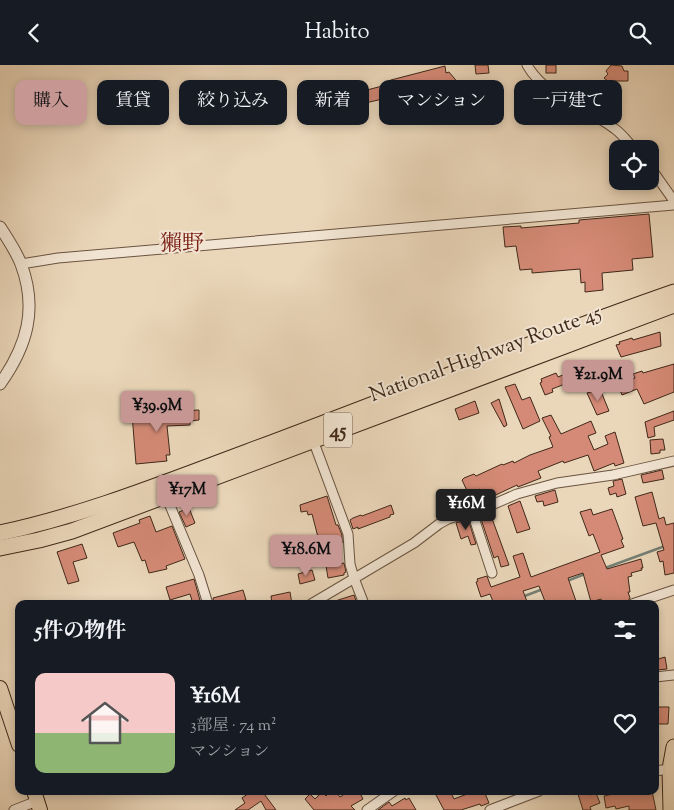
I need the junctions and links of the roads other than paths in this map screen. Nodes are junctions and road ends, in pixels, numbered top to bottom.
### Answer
1 (527, 65) edge
2 (625, 140) edge
3 (659, 180) edge
4 (674, 203) edge
5 (0, 227) edge
6 (21, 264) junction
7 (674, 292) edge
8 (674, 305) edge
9 (0, 384) edge
10 (313, 439) junction
11 (674, 461) edge
12 (166, 496) junction
13 (472, 512) junction
14 (0, 533) edge
15 (0, 548) edge
16 (492, 573) dead end
17 (354, 578) junction
18 (674, 590) edge
19 (207, 600) edge
20 (318, 600) edge
21 (362, 600) edge
22 (644, 600) edge
23 (674, 675) edge
24 (659, 677) edge
25 (0, 688) edge
26 (15, 722) edge
27 (674, 747) edge
28 (663, 770) edge
29 (388, 795) edge
30 (529, 795) edge
31 (37, 801) edge
32 (14, 810) edge
33 (366, 810) edge
34 (490, 810) edge
35 (671, 810) edge

1 - 2 street
3 - 4 street
4 - 6 street
5 - 6 street
6 - 9 street
7 - 14 highway, National Highway Route 45 / 45
8 - 10 highway, National Highway Route 45 / 45
10 - 12 highway, National Highway Route 45 / 45
10 - 17 street
11 - 13 street
12 - 15 highway, National Highway Route 45 / 45
12 - 19 street
13 - 16 street
13 - 17 street
17 - 20 street
17 - 21 street
18 - 22 street
23 - 24 street
25 - 26 main road
27 - 28 highway
28 - 35 highway
29 - 33 street
30 - 34 street
31 - 32 street

